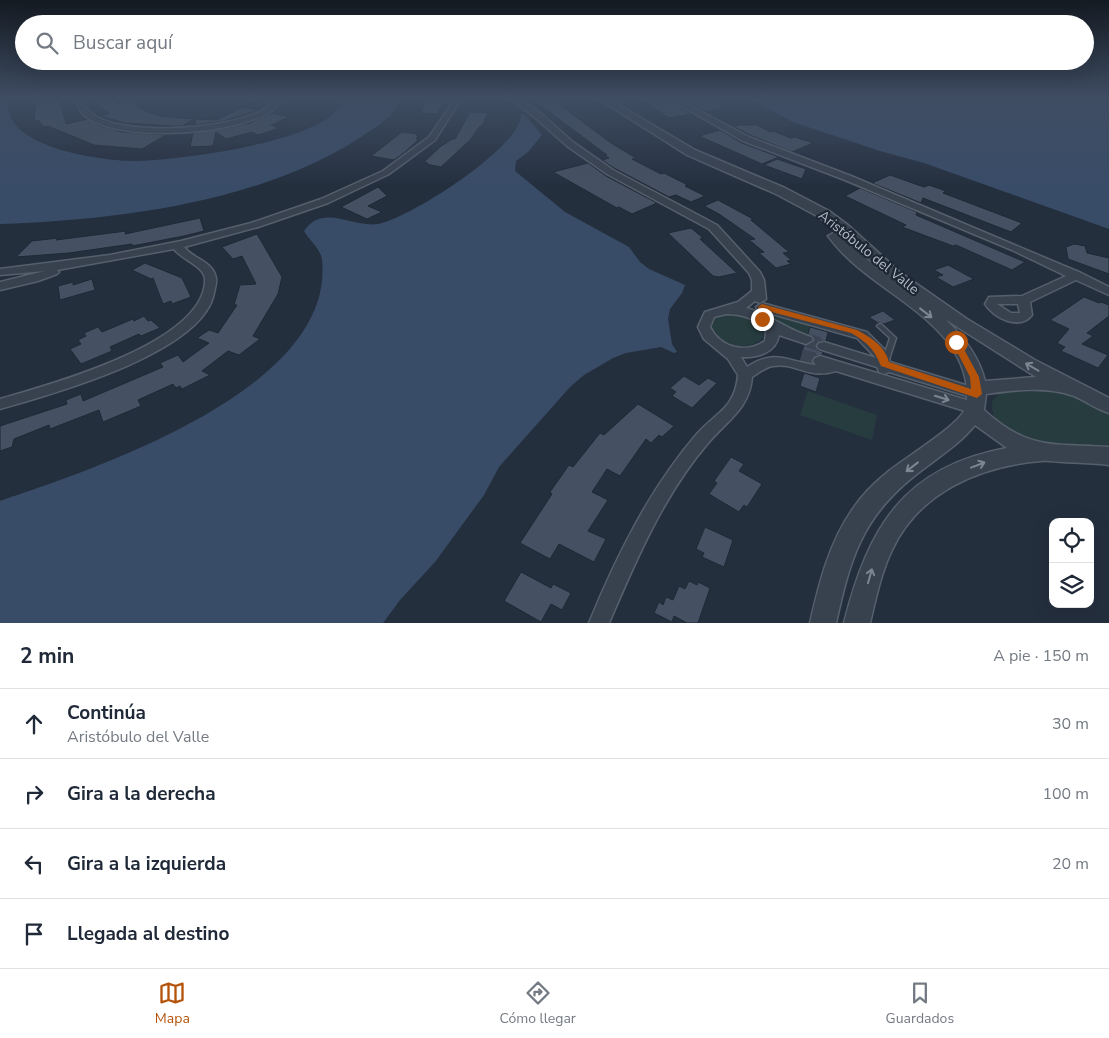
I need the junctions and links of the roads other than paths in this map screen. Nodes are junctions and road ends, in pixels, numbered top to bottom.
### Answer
1 (134, 128) edge
2 (210, 128) edge
3 (441, 128) edge
4 (552, 128) edge
5 (638, 128) edge
6 (651, 128) edge
7 (724, 128) edge
8 (178, 246) junction
9 (70, 266) junction
10 (0, 272) edge
11 (1076, 275) junction
12 (0, 286) edge
13 (1109, 291) edge
14 (758, 292) junction
15 (1024, 300) dead end
16 (762, 307) junction
17 (725, 310) junction
18 (769, 325) junction
19 (880, 326) dead end
20 (806, 340) tunnel mouth
21 (719, 346) junction
22 (824, 346) tunnel mouth
23 (839, 350) junction
24 (763, 356) junction
25 (801, 356) tunnel mouth
26 (820, 361) tunnel mouth
27 (885, 364) junction
28 (836, 365) junction
29 (745, 375) junction
30 (883, 379) junction
31 (1075, 390) junction
32 (976, 401) junction
33 (0, 404) edge
34 (1109, 406) edge
35 (1042, 452) junction
36 (1109, 456) edge
37 (599, 623) edge
38 (823, 623) edge
39 (857, 623) edge

1 - 2 street
3 - 8 street
4 - 14 street
5 -> 32 street, Aristóbulo del Valle
31 -> 6 street, Aristóbulo del Valle
7 - 11 street
8 - 9 street
8 - 33 street
9 - 10 street
9 - 12 street
11 - 13 street
11 - 15 street
14 - 16 street
14 - 17 street
16 - 18 street
16 - 27 street
17 - 18 street
17 - 21 street
18 - 20 street
18 - 24 street
19 - 27 lane
21 - 24 street
21 - 29 street
22 - 23 street
23 - 27 street
23 - 28 street
24 - 25 street
24 - 28 street
24 - 29 street
26 - 28 street
27 - 30 street
27 - 32 street
28 - 30 street
29 - 37 street
30 -> 32 street
31 - 32 street
31 - 34 street
32 - 35 street
32 -> 38 street
35 - 36 street
39 -> 35 street

